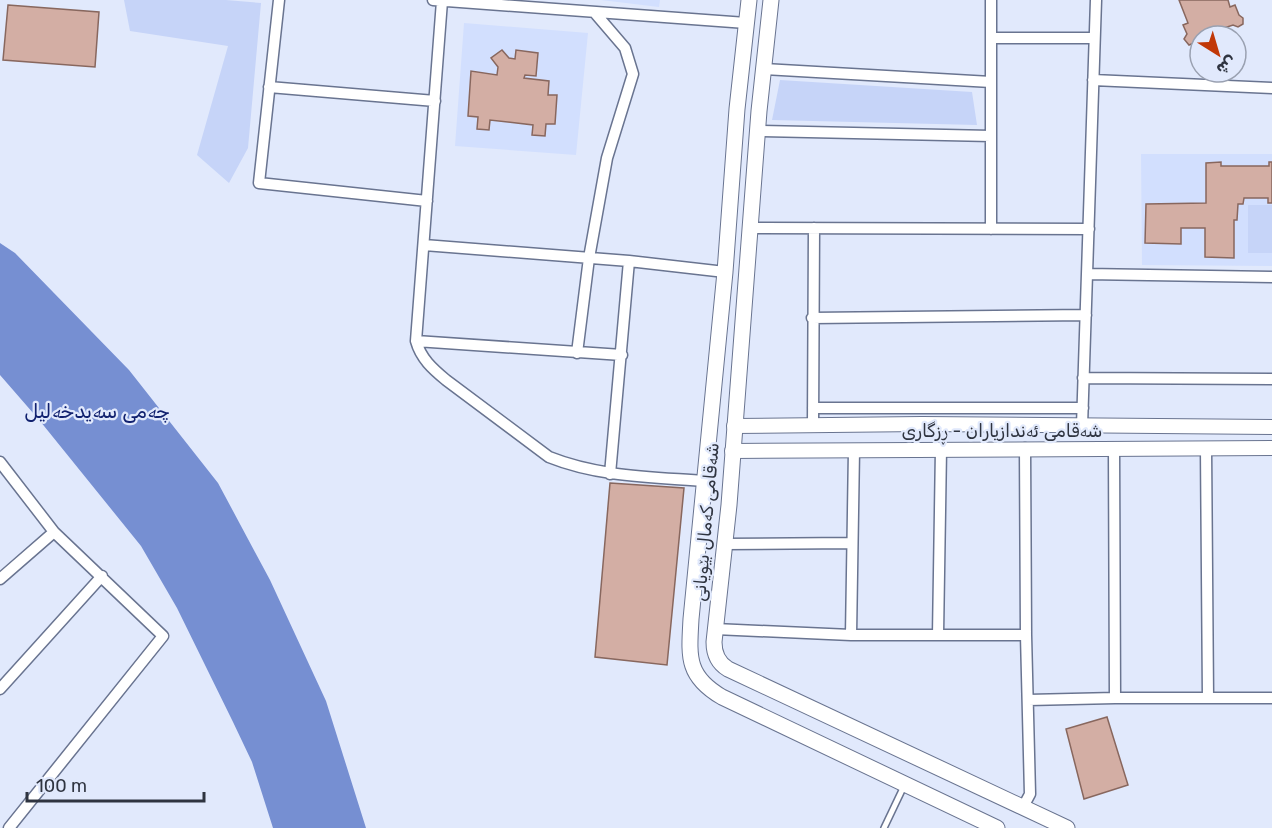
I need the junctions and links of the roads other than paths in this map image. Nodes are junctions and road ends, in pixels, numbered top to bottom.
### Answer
1 (279, 0) edge
2 (433, 0) edge
3 (748, 0) edge
4 (771, 0) edge
5 (991, 0) edge
6 (1096, 0) edge
7 (442, 1) edge
8 (596, 13) junction
9 (746, 23) junction
10 (991, 38) junction
11 (1094, 38) junction
12 (764, 69) junction
13 (1093, 80) junction
14 (991, 82) junction
15 (269, 87) junction
16 (1272, 88) edge
17 (435, 101) junction
18 (737, 109) junction
19 (759, 111) junction
20 (758, 130) junction
21 (991, 136) junction
22 (427, 201) junction
23 (750, 228) junction
24 (814, 228) junction
25 (991, 229) junction
26 (1089, 229) junction
27 (424, 245) junction
28 (589, 258) junction
29 (629, 261) junction
30 (725, 272) junction
31 (1087, 274) junction
32 (1272, 277) edge
33 (1086, 315) junction
34 (812, 318) junction
35 (416, 341) junction
36 (577, 352) junction
37 (622, 355) junction
38 (1083, 378) junction
39 (1272, 379) edge
40 (813, 408) junction
41 (1083, 408) junction
42 (813, 425) junction
43 (734, 426) junction
44 (1082, 426) junction
45 (1155, 426) junction
46 (1272, 428) edge
47 (1025, 448) junction
48 (1114, 448) junction
49 (1155, 448) junction
50 (1206, 448) junction
51 (1272, 448) edge
52 (941, 449) junction
53 (854, 450) junction
54 (732, 451) junction
55 (0, 462) edge
56 (610, 474) junction
57 (705, 481) junction
58 (703, 503) junction
59 (729, 505) junction
60 (54, 532) junction
61 (852, 543) junction
62 (724, 544) junction
63 (102, 576) junction
64 (0, 579) edge
65 (715, 629) junction
66 (851, 635) junction
67 (938, 635) junction
68 (1026, 635) junction
69 (0, 689) edge
70 (1115, 698) junction
71 (1208, 698) junction
72 (1272, 698) edge
73 (1028, 700) junction
74 (905, 785) junction
75 (1023, 807) junction
76 (9, 828) edge
77 (884, 828) edge
78 (998, 828) edge
79 (1067, 828) edge

1 - 15 street
2 - 7 street
3 - 9 main road, شەقامی کەمال بێویانی
4 - 12 main road, شەقامی کەمال بێویانی
5 - 10 street
6 - 11 street
7 - 8 street
7 - 17 street
8 - 9 street
8 - 28 street
9 - 18 main road, شەقامی کەمال بێویانی
10 - 11 street
10 - 14 street
11 - 13 street
12 - 14 street
12 - 19 main road, شەقامی کەمال بێویانی
13 - 16 street
13 - 26 street
14 - 21 street
15 - 17 street
15 - 22 street
17 - 22 street
18 - 19 main road
18 - 30 main road, شەقامی کەمال بێویانی
19 - 20 main road, شەقامی کەمال بێویانی
20 - 21 street
20 - 23 main road, شەقامی کەمال بێویانی
21 - 25 street
22 - 27 street
23 - 24 street
23 - 43 main road, شەقامی کەمال بێویانی
24 - 25 street
24 - 34 street
25 - 26 street
26 - 31 street
27 - 28 street
27 - 35 street
28 - 29 street
28 - 36 street
29 - 30 street
29 - 37 street
30 - 57 main road, شەقامی کەمال بێویانی
31 - 32 street
31 - 33 street
33 - 34 street
33 - 38 street
34 - 40 street
35 - 36 street
35 - 56 street
36 - 37 street
37 - 56 street
38 - 39 street
38 - 41 street
40 - 41 street
40 - 42 street
41 - 44 street
42 - 43 street, شەقامی ئەندازیاران - ڕزگاری
42 - 44 street, شەقامی ئەندازیاران - ڕزگاری
43 - 54 main road, شەقامی کەمال بێویانی
44 - 45 street, شەقامی ئەندازیاران - ڕزگاری
45 - 46 street, شەقامی ئەندازیاران - ڕزگاری
45 - 49 street
47 - 48 street, شەقامی ئەندازیاران - ڕزگاری
47 - 52 street, شەقامی ئەندازیاران - ڕزگاری
47 - 68 street
48 - 49 street, شەقامی ئەندازیاران - ڕزگاری
48 - 70 street
49 - 50 street, شەقامی ئەندازیاران - ڕزگاری
50 - 51 street, شەقامی ئەندازیاران - ڕزگاری
50 - 71 street
52 - 53 street, شەقامی ئەندازیاران - ڕزگاری
52 - 67 street
53 - 54 street, شەقامی ئەندازیاران - ڕزگاری
53 - 61 street
54 - 59 main road, شەقامی کەمال بێویانی
55 - 60 street
56 - 57 street
57 - 58 main road, شەقامی کەمال بێویانی
58 - 59 main road
58 - 74 main road, شەقامی کەمال بێویانی
59 - 62 main road, شەقامی کەمال بێویانی
60 - 63 street
60 - 64 street
61 - 62 street
61 - 66 street
62 - 65 main road, شەقامی کەمال بێویانی
63 - 69 street
63 - 76 street
65 - 66 street
65 - 75 main road, شەقامی کەمال بێویانی
66 - 67 street
67 - 68 street
68 - 73 street
70 - 71 street
70 - 73 street
71 - 72 street
73 - 75 street
74 - 77 lane
74 - 78 main road, شەقامی کەمال بێویانی
75 - 79 main road, شەقامی کەمال بێویانی

